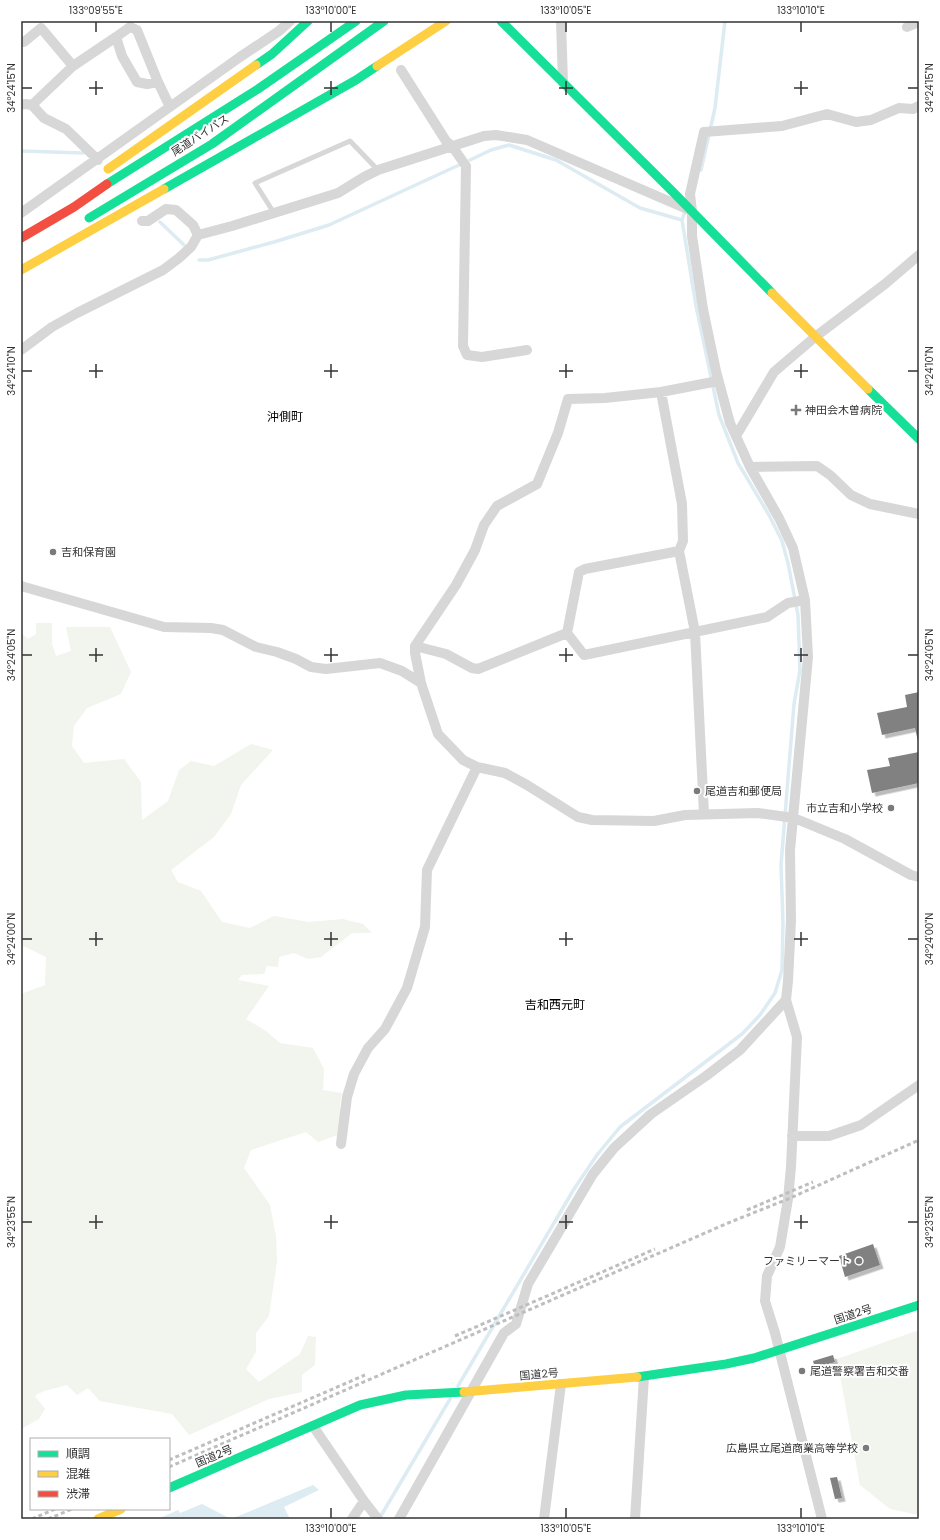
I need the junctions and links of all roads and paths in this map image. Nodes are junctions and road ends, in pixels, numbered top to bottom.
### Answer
1 (290, 21) edge
2 (308, 21) edge
3 (356, 21) edge
4 (384, 21) edge
5 (446, 21) edge
6 (501, 21) edge
7 (561, 21) edge
8 (919, 22) edge
9 (907, 27) dead end
10 (116, 37) junction
11 (24, 42) dead end
12 (73, 66) junction
13 (401, 70) dead end
14 (158, 82) junction
15 (563, 84) junction
16 (21, 105) edge
17 (32, 105) junction
18 (919, 106) edge
19 (170, 107) junction
20 (452, 146) junction
21 (98, 160) junction
22 (378, 170) junction
23 (103, 172) dead end
24 (672, 197) junction
25 (692, 211) junction
26 (21, 213) edge
27 (46, 213) dead end
28 (274, 213) junction
29 (142, 221) dead end
30 (82, 222) dead end
31 (21, 231) edge
32 (198, 235) junction
33 (21, 238) edge
34 (919, 255) edge
35 (21, 270) edge
36 (815, 337) junction
37 (21, 350) edge
38 (527, 350) dead end
39 (718, 381) junction
40 (661, 392) junction
41 (736, 436) junction
42 (919, 439) edge
43 (750, 467) junction
44 (919, 514) edge
45 (679, 551) junction
46 (21, 586) edge
47 (805, 600) junction
48 (695, 632) junction
49 (567, 633) junction
50 (415, 646) junction
51 (421, 683) junction
52 (477, 767) junction
53 (704, 814) junction
54 (794, 818) junction
55 (919, 877) edge
56 (786, 1000) junction
57 (919, 1085) edge
58 (792, 1136) junction
59 (341, 1144) dead end
60 (919, 1304) edge
61 (779, 1350) junction
62 (644, 1377) junction
63 (561, 1384) junction
64 (468, 1391) junction
65 (313, 1426) junction
66 (170, 1488) edge
67 (367, 1504) junction
68 (118, 1510) edge
69 (97, 1517) edge
70 (352, 1519) edge
71 (378, 1519) edge
72 (398, 1519) edge
73 (544, 1519) edge
74 (635, 1519) edge
75 (822, 1519) edge

1 - 19 street
2 - 23 main road
3 - 33 main road, 尾道バイパス
4 - 30 main road, 尾道バイパス
5 - 35 main road
6 - 15 main road
7 - 15 street
8 - 9 street
10 - 12 street
10 - 14 street
10 - 14 street
11 - 12 street
12 - 17 street
13 - 20 street
14 - 19 street
15 - 24 main road
16 - 17 street
17 - 21 street
18 - 25 street
19 - 21 street
20 - 22 street
20 - 24 street
20 - 38 street
21 - 26 street
22 - 28 street
22 - 28 lane
24 - 25 street
25 - 36 main road
25 - 39 street
27 - 31 main road
28 - 32 street
29 - 32 street
32 - 37 street
34 - 36 street
36 - 41 street
36 - 42 main road
39 - 40 street
39 - 41 street
40 - 45 street
40 - 50 street
41 - 43 street
43 - 44 street
43 - 47 street
45 - 48 street
45 - 49 street
46 - 51 street
47 - 48 street
47 - 54 street
48 - 49 street
48 - 53 street
49 - 50 street
50 - 51 street
51 - 52 street
52 - 53 street
52 - 59 street
53 - 54 street
54 - 55 street
54 - 56 street
56 - 58 street
56 - 64 street
57 - 58 street
58 - 61 street
60 - 61 main road, 国道2号
61 - 62 main road, 国道2号
61 - 75 street
62 - 63 main road, 国道2号
62 - 74 street
63 - 64 main road, 国道2号
63 - 73 street
64 - 65 main road, 国道2号
64 - 72 street
65 - 66 main road, 国道2号
65 - 67 street
67 - 70 street
67 - 71 street
68 - 69 main road

